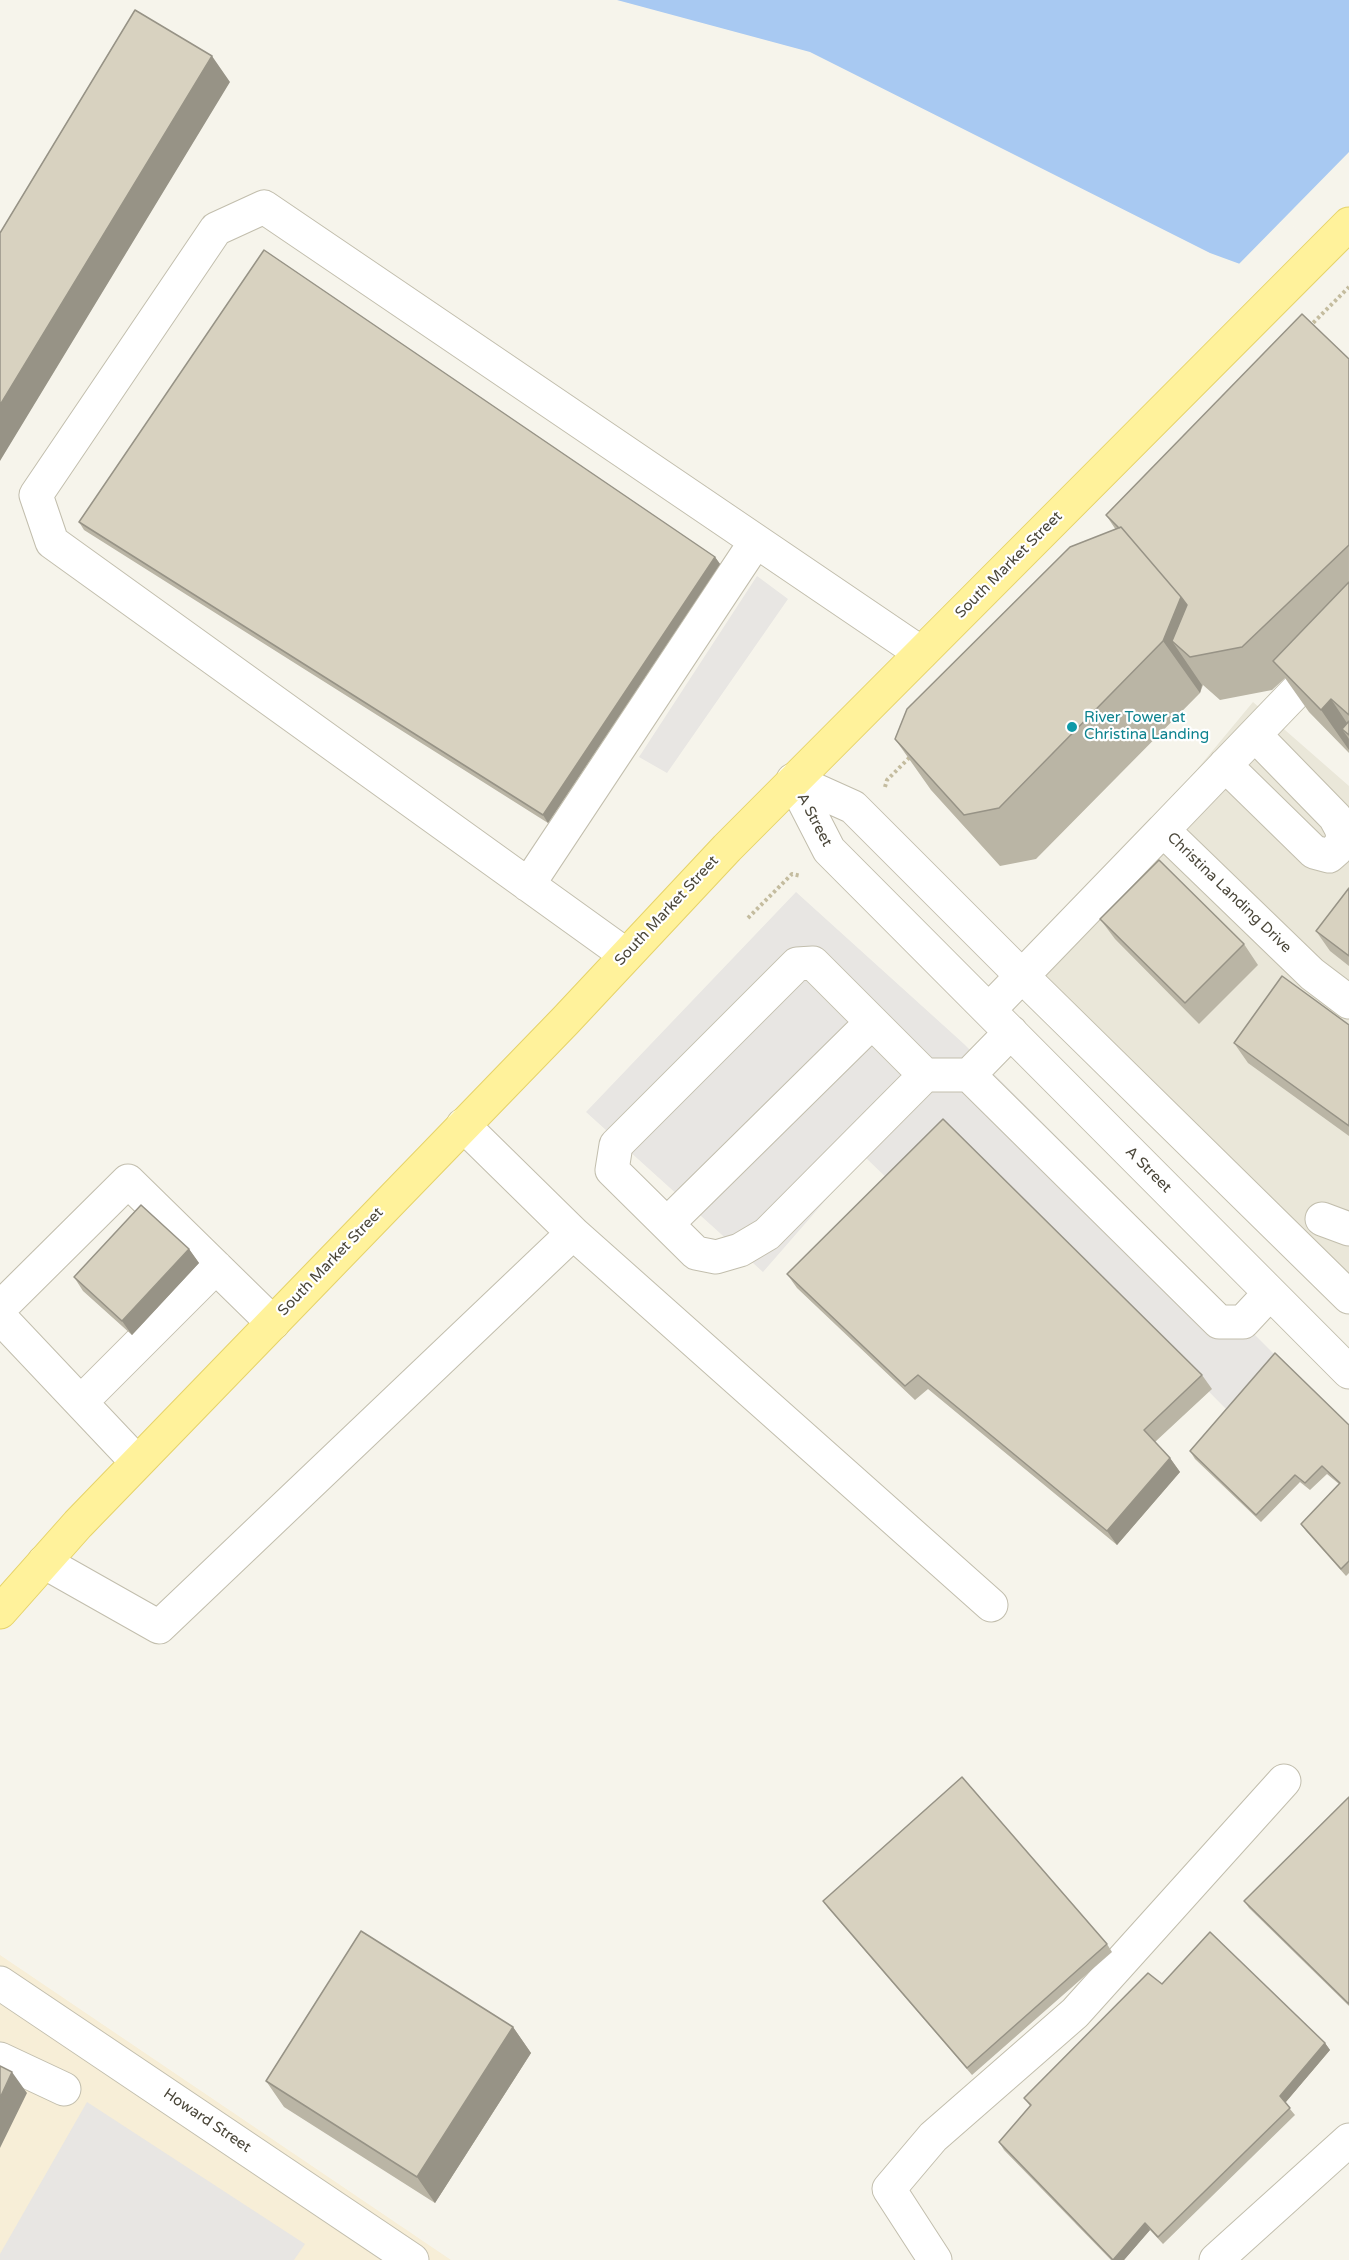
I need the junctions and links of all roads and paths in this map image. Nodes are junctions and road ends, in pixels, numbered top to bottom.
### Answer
1 (1349, 224) edge
2 (1349, 287) edge
3 (1301, 335) edge
4 (756, 541) junction
5 (921, 653) junction
6 (1309, 678) edge
7 (1255, 735) junction
8 (912, 755) edge
9 (1225, 765) junction
10 (794, 780) junction
11 (861, 815) junction
12 (1163, 830) junction
13 (829, 850) junction
14 (528, 885) junction
15 (748, 918) dead end
16 (626, 955) junction
17 (1022, 976) junction
18 (1349, 1002) edge
19 (1000, 1021) junction
20 (872, 1022) junction
21 (925, 1075) junction
22 (969, 1075) junction
23 (464, 1125) junction
24 (106, 1203) junction
25 (667, 1224) junction
26 (129, 1226) edge
27 (80, 1229) junction
28 (573, 1233) junction
29 (104, 1252) edge
30 (216, 1267) junction
31 (1270, 1293) junction
32 (1349, 1297) edge
33 (0, 1308) edge
34 (0, 1317) edge
35 (273, 1323) junction
36 (1349, 1372) edge
37 (81, 1402) junction
38 (137, 1462) junction
39 (44, 1562) junction
40 (991, 1605) dead end
41 (0, 1612) edge
42 (1284, 1780) dead end
43 (0, 1983) edge
44 (0, 2059) edge
45 (64, 2089) dead end
46 (1349, 2140) edge
47 (412, 2260) edge
48 (935, 2260) edge
49 (1216, 2260) edge

1 - 5 main road, South Market Street
2 - 3 path
4 - 5 street
4 - 14 street
4 - 14 street
5 - 10 main road, South Market Street
6 - 7 street
7 - 9 street
7 - 9 street
8 - 11 path
9 - 12 street
10 - 11 street, A Street
10 - 13 street, A Street
10 - 16 main road, South Market Street
11 - 17 street, A Street
12 - 17 street, Christina Landing Drive
12 - 18 street, Christina Landing Drive
13 - 15 path
13 - 19 street, A Street
14 - 16 street
16 - 23 main road, South Market Street
17 - 19 street, Christina Landing Drive
17 - 32 street, A Street
19 - 22 street, Christina Landing Drive
19 - 31 street, A Street
20 - 21 street
20 - 25 street
20 - 25 street
21 - 22 street
21 - 25 street
22 - 31 street
23 - 28 street
23 - 35 main road, South Market Street
24 - 26 street
24 - 27 street
24 - 30 street
27 - 29 street
27 - 33 street
28 - 39 street
28 - 40 street
30 - 35 street
30 - 37 street
31 - 36 street, A Street
34 - 37 street
35 - 38 main road, South Market Street
37 - 38 street
38 - 39 main road, South Market Street
39 - 41 main road, South Market Street
42 - 48 street
43 - 47 street, Howard Street
44 - 45 street
46 - 49 street

